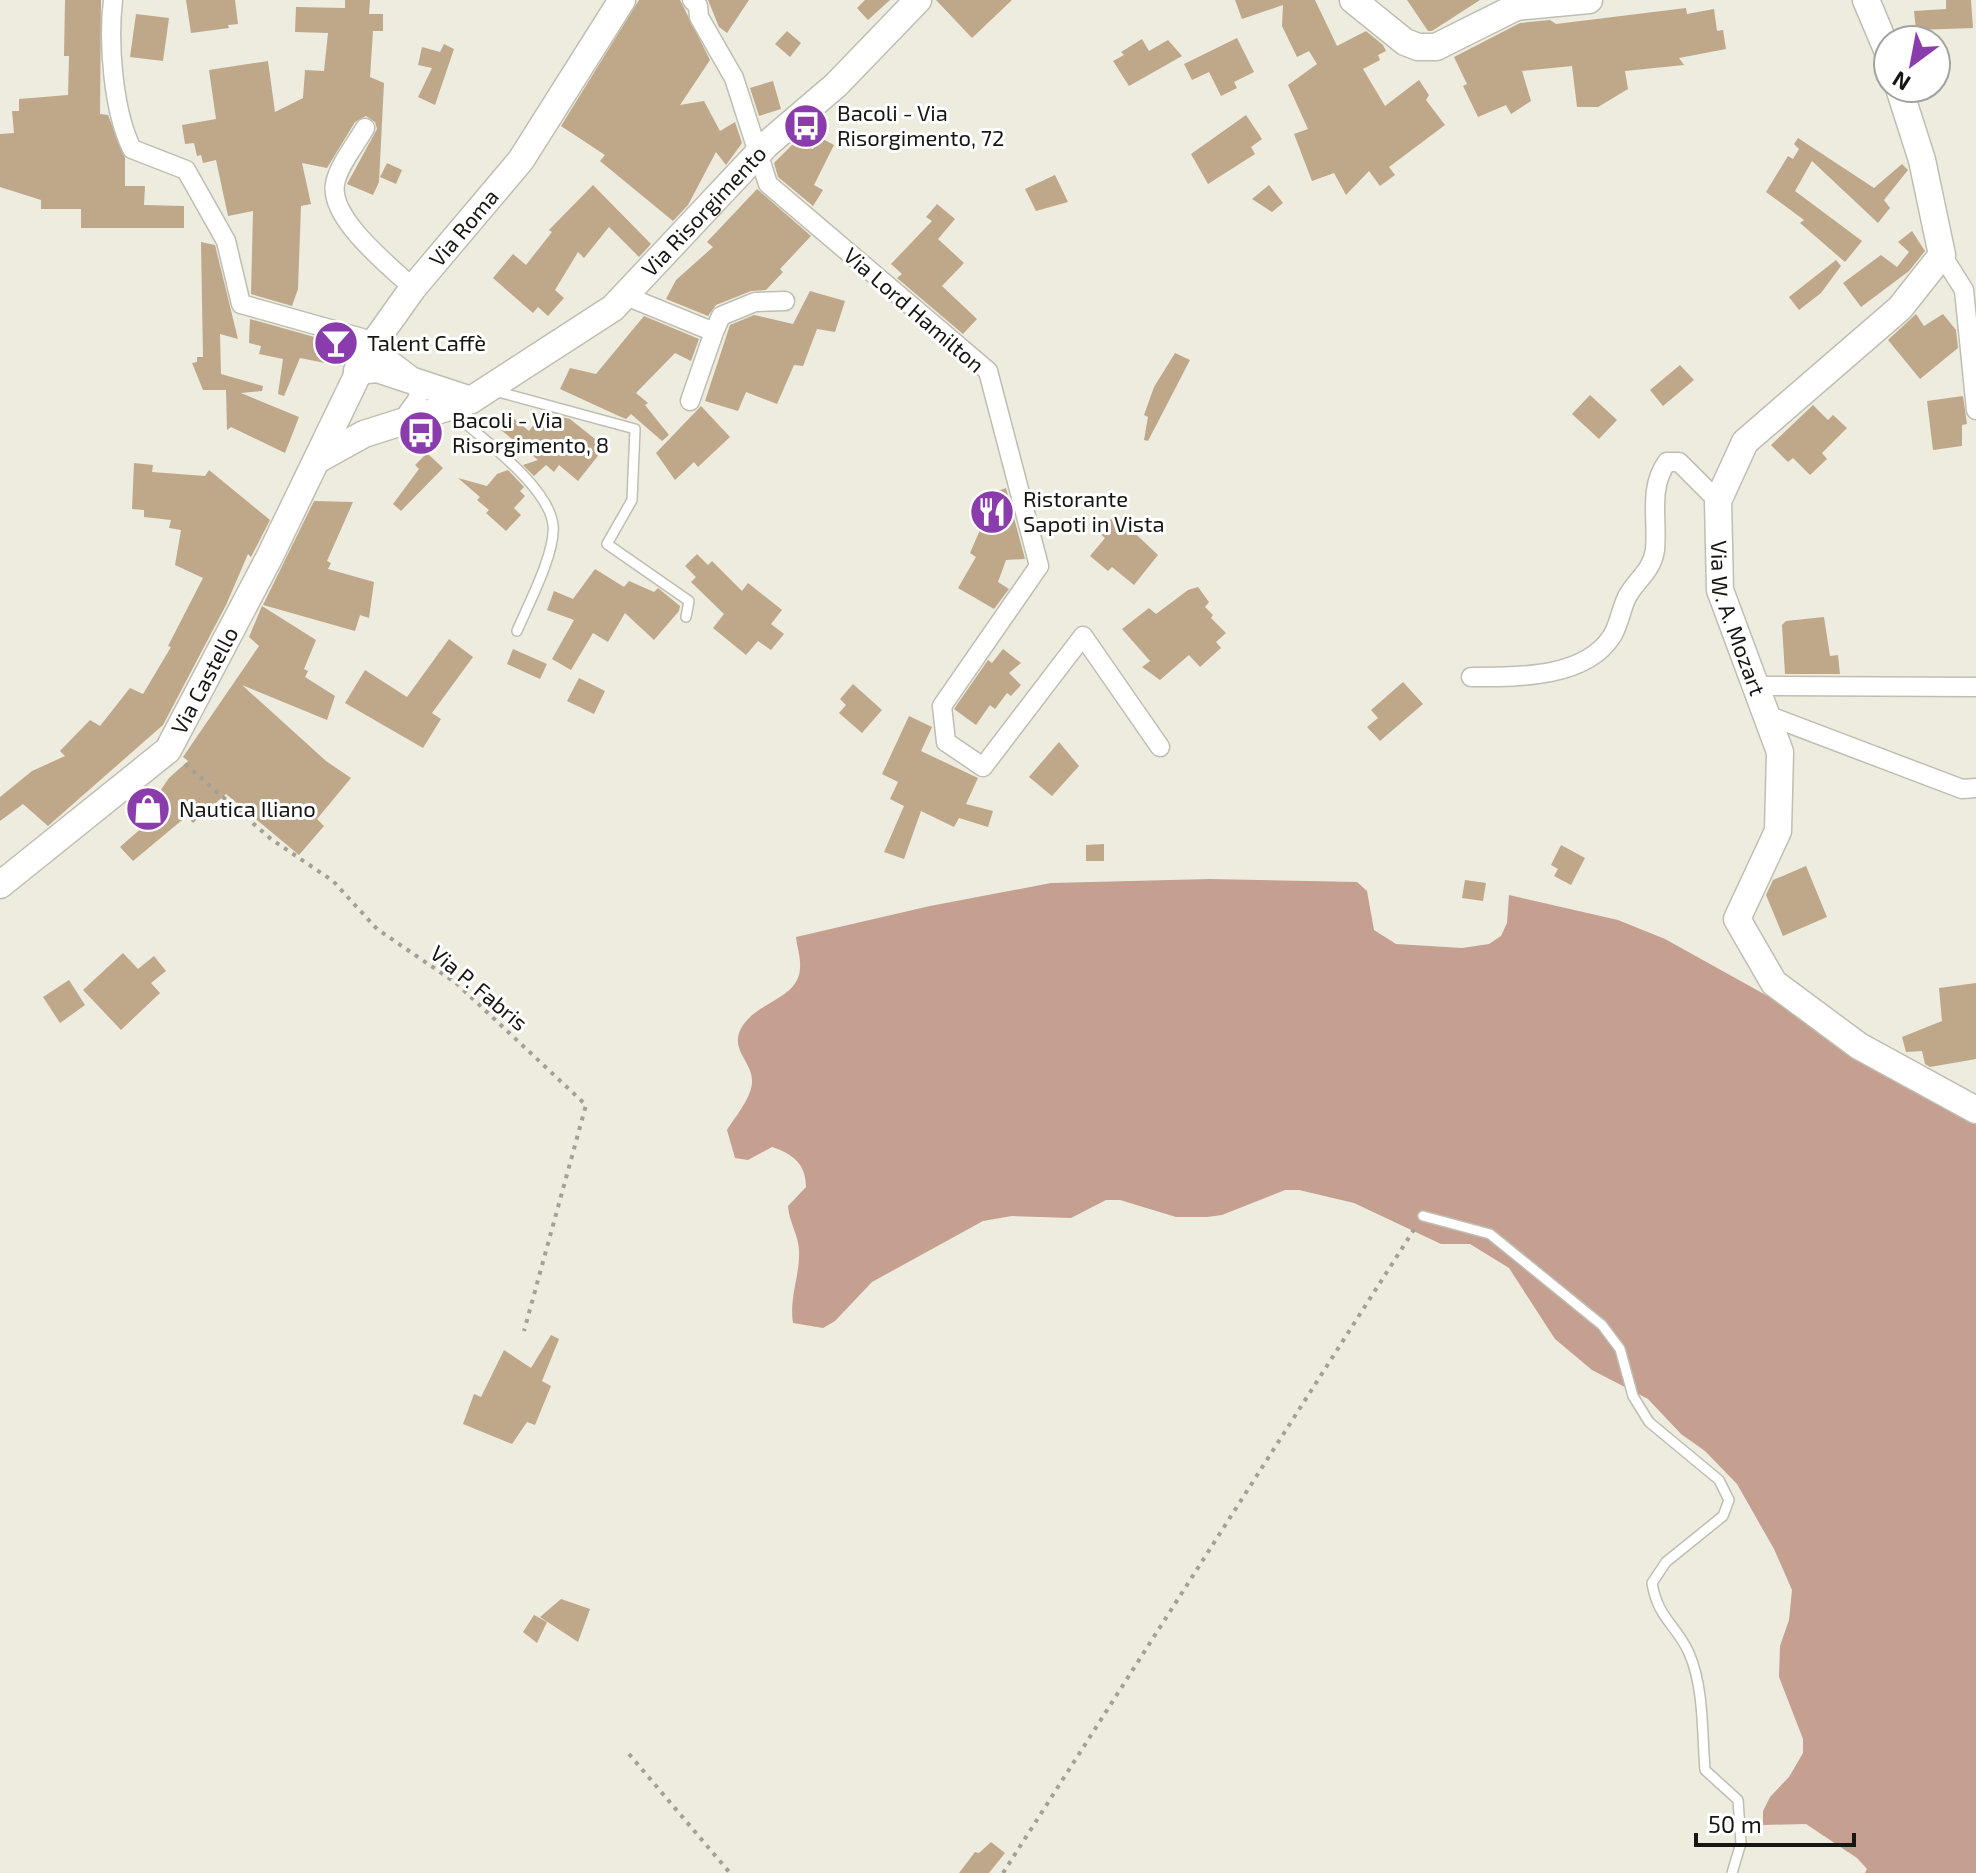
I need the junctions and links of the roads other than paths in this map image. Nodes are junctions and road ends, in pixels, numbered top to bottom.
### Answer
1 (113, 0) edge
2 (622, 0) edge
3 (692, 0) edge
4 (918, 0) edge
5 (1353, 0) edge
6 (1589, 0) edge
7 (1866, 0) edge
8 (1876, 24) edge
9 (1904, 104) edge
10 (365, 128) dead end
11 (759, 153) junction
12 (1942, 255) junction
13 (413, 288) junction
14 (626, 296) junction
15 (785, 301) dead end
16 (714, 332) junction
17 (371, 347) junction
18 (357, 371) junction
19 (421, 383) junction
20 (469, 399) junction
21 (344, 400) junction
22 (690, 401) dead end
23 (1976, 410) edge
24 (399, 424) junction
25 (364, 434) junction
26 (317, 460) junction
27 (1718, 501) junction
28 (686, 617) dead end
29 (517, 631) dead end
30 (1471, 677) dead end
31 (1756, 686) junction
32 (1976, 687) edge
33 (1767, 715) junction
34 (1160, 747) dead end
35 (1976, 788) edge
36 (0, 885) edge
37 (1976, 1110) edge
38 (1423, 1216) road end
39 (1732, 1873) edge

1 - 17 street
2 - 13 street, Via Roma
3 - 11 street
4 - 11 street, Via Risorgimento
5 - 6 street
7 - 8 street
9 - 12 street
10 - 13 street
11 - 14 street, Via Risorgimento
11 - 34 street, Via Lord Hamilton
12 - 23 street
12 - 27 street, Via W. A. Mozart
13 - 17 street, Via Roma
14 - 16 street
14 - 20 street, Via Risorgimento
15 - 16 street
16 - 22 street
17 - 18 street, Via Roma
17 - 19 street
18 - 19 street
18 - 21 street, Via Roma
19 - 20 street
19 - 24 street
20 - 24 street, Via Risorgimento
20 - 28 lane
20 - 29 lane
21 - 25 street
21 - 26 street, Via Roma
24 - 25 street, Via Risorgimento
25 - 26 street, Via Risorgimento
26 - 36 street, Via Castello
27 - 30 street
27 - 31 street, Via W. A. Mozart
31 - 32 street
31 - 33 street, Via W. A. Mozart
33 - 35 street
33 - 37 street, Via W. A. Mozart
38 - 39 lane

